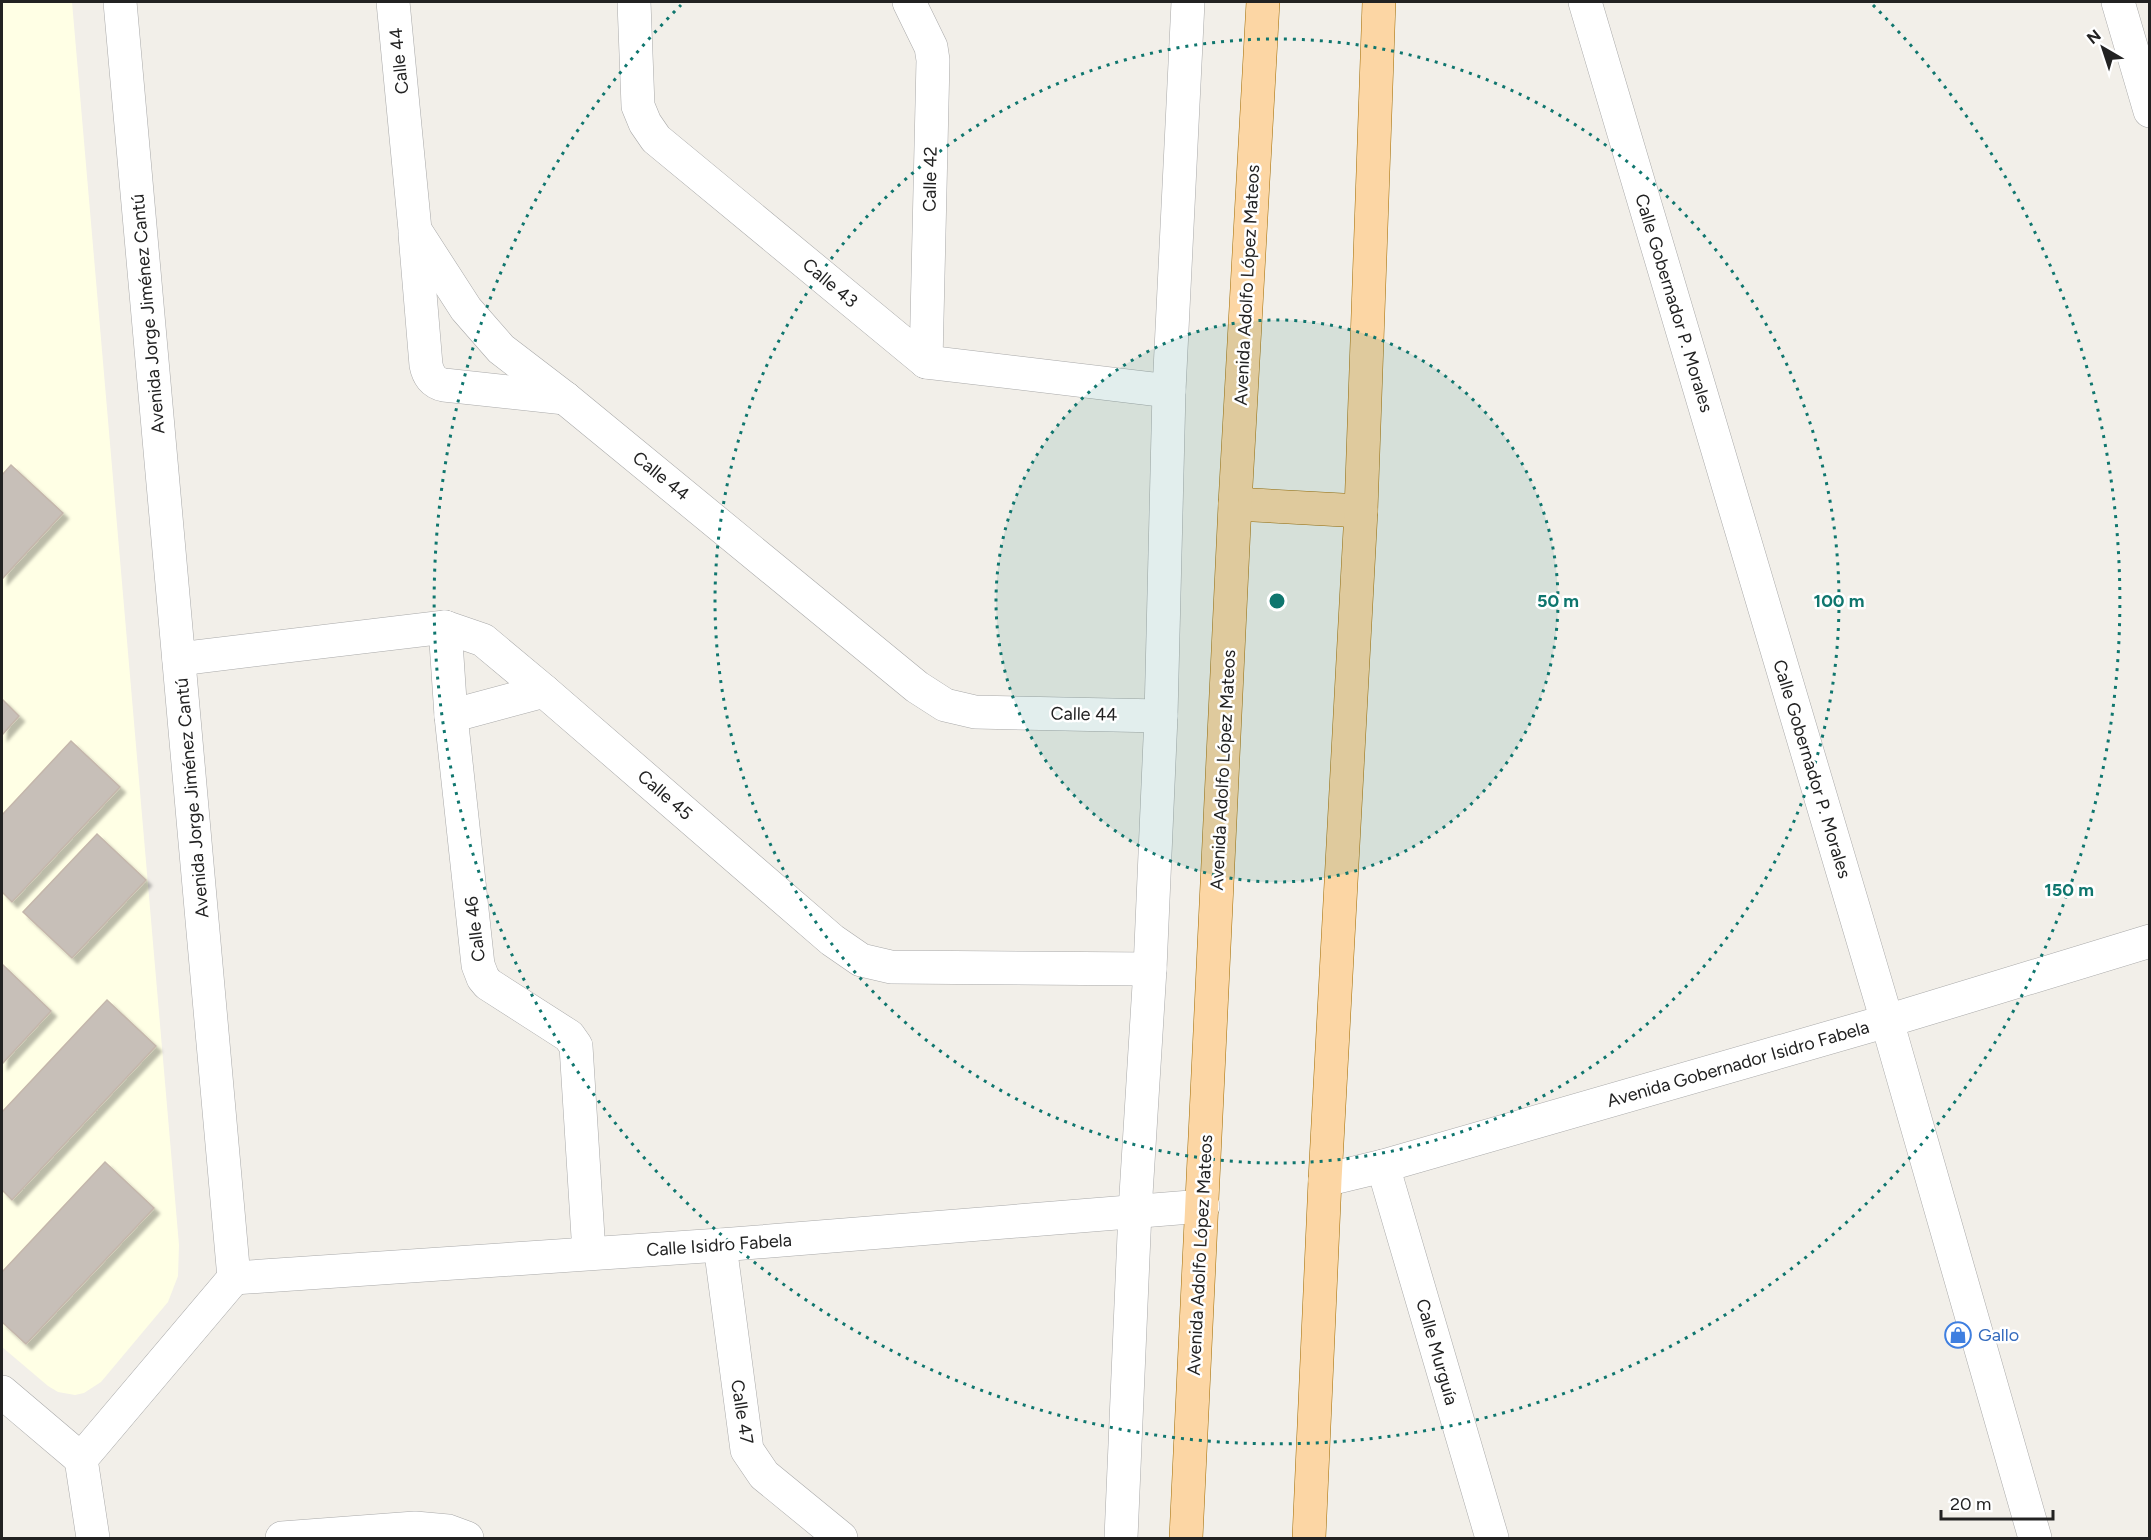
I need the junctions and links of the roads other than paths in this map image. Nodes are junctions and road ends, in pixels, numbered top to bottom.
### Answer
1 (120, 2) edge
2 (393, 2) edge
3 (634, 2) edge
4 (909, 2) edge
5 (1188, 2) edge
6 (1263, 2) edge
7 (1379, 2) edge
8 (1585, 2) edge
9 (2118, 2) edge
10 (2150, 111) edge
11 (415, 230) junction
12 (926, 362) junction
13 (1169, 390) junction
14 (565, 398) junction
15 (1235, 504) junction
16 (1361, 511) junction
17 (445, 627) junction
18 (179, 659) junction
19 (544, 691) junction
20 (451, 716) junction
21 (1161, 716) junction
22 (2150, 941) edge
23 (1150, 969) junction
24 (1887, 1021) junction
25 (1383, 1166) junction
26 (1324, 1180) junction
27 (1203, 1206) junction
28 (1135, 1211) junction
29 (720, 1245) junction
30 (589, 1254) junction
31 (234, 1278) junction
32 (2, 1392) edge
33 (81, 1459) junction
34 (93, 1539) edge
35 (282, 1539) edge
36 (467, 1539) edge
37 (841, 1539) edge
38 (1121, 1539) edge
39 (1186, 1539) edge
40 (1309, 1539) edge
41 (1492, 1539) edge
42 (2036, 1539) edge

1 - 18 street, Avenida Jorge Jiménez Cantú
2 - 11 street, Calle 44
3 - 12 street, Calle 43
4 - 12 street, Calle 42
5 - 13 street
6 - 15 main road, Avenida Adolfo López Mateos
7 - 16 main road
8 - 24 street, Calle Gobernador P. Morales
9 - 10 street
11 - 14 street, Calle 44
11 - 14 street
12 - 13 street
13 - 21 street
14 - 21 street, Calle 44
15 - 16 main road
15 - 27 main road, Avenida Adolfo López Mateos
16 - 26 main road
17 - 18 street, Calle 45
17 - 19 street, Calle 45
17 - 20 street, Calle 46
18 - 31 street, Avenida Jorge Jiménez Cantú
19 - 20 street
19 - 23 street, Calle 45
20 - 30 street, Calle 46
21 - 23 street
22 - 24 street, Avenida Gobernador Isidro Fabela
23 - 28 street
24 - 25 street, Avenida Gobernador Isidro Fabela
24 - 42 street, Calle Gobernador P. Morales
25 - 26 street, Avenida Gobernador Isidro Fabela
25 - 41 street, Calle Murguía
26 - 40 main road
27 - 28 street, Calle Isidro Fabela
27 - 39 main road, Avenida Adolfo López Mateos
28 - 29 street, Calle Isidro Fabela
28 - 38 street
29 - 30 street, Calle Isidro Fabela
29 - 37 street, Calle 47
30 - 31 street, Calle Isidro Fabela
31 - 33 street
32 - 33 street
33 - 34 street
35 - 36 street

